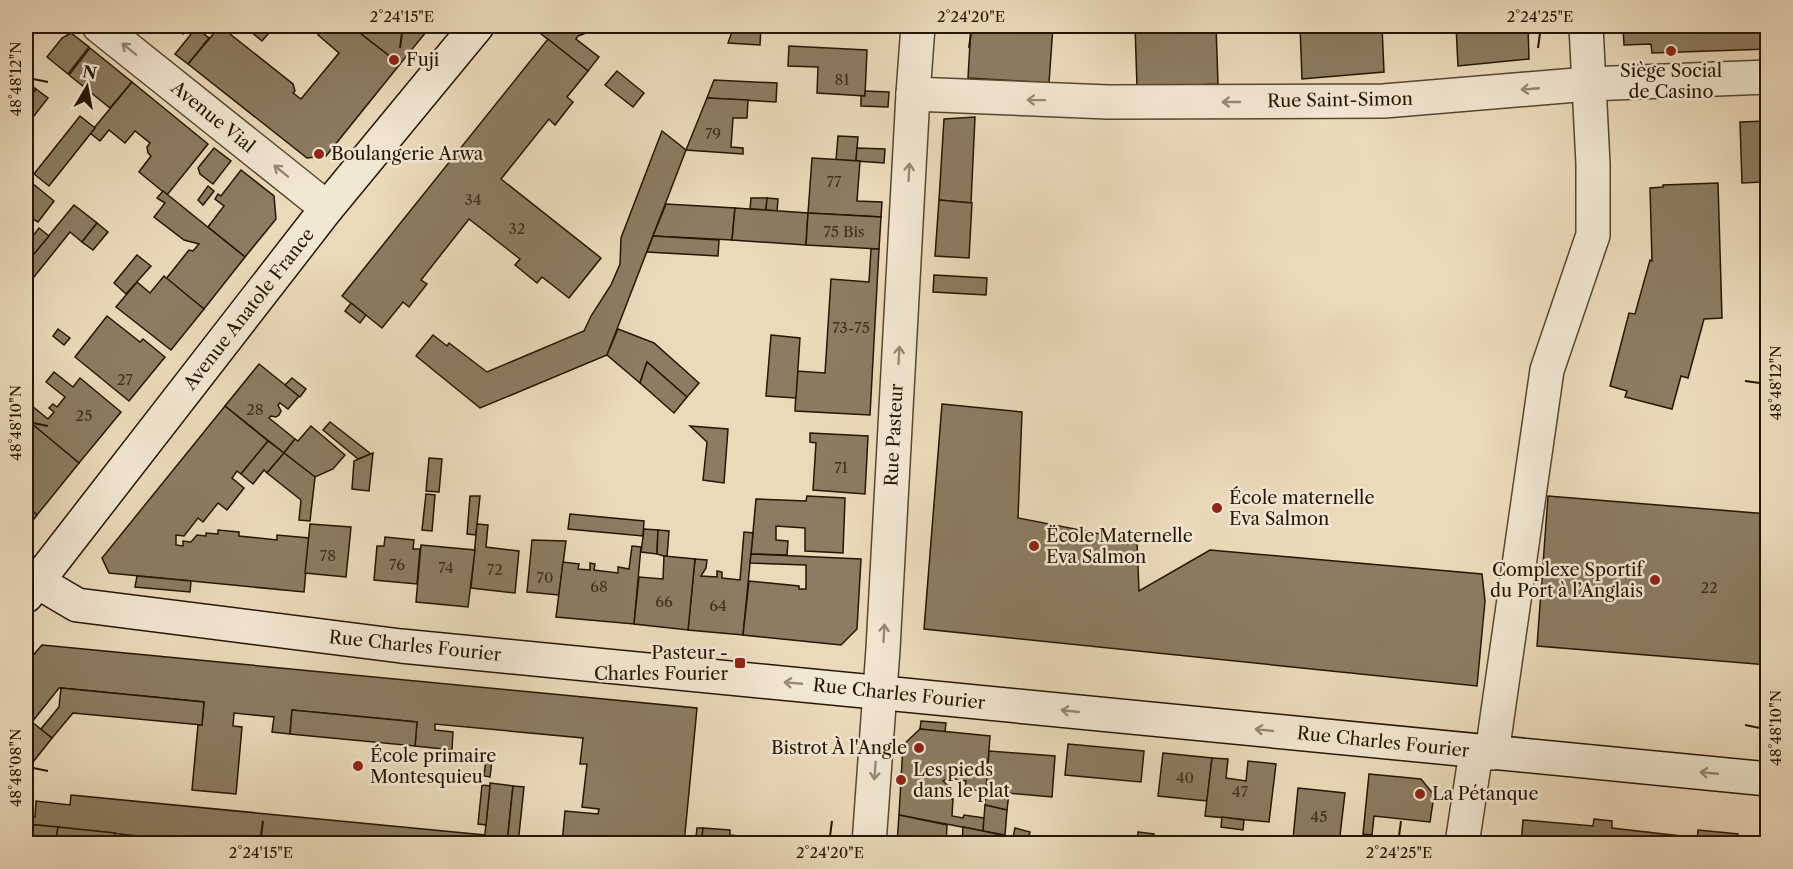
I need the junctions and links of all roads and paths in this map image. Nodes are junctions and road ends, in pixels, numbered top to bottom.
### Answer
1 (99, 26) edge
2 (477, 26) edge
3 (918, 26) edge
4 (1586, 26) edge
5 (1767, 77) edge
6 (1588, 84) junction
7 (913, 94) junction
8 (327, 208) junction
9 (32, 589) edge
10 (880, 692) junction
11 (1484, 752) junction
12 (1767, 779) edge
13 (869, 843) edge
14 (1462, 843) edge

8 -> 1 street, Avenue Vial
2 - 8 street, Avenue Anatole France
3 - 7 street, Rue Pasteur
4 - 6 street
5 - 6 street, Rue Saint-Simon
6 -> 7 street, Rue Saint-Simon
6 - 11 street
10 -> 7 street, Rue Pasteur
8 - 9 street, Avenue Anatole France
10 -> 9 street, Rue Charles Fourier
11 -> 10 street, Rue Charles Fourier
10 -> 13 street, Rue Pasteur
12 -> 11 street, Rue Charles Fourier
11 - 14 street

